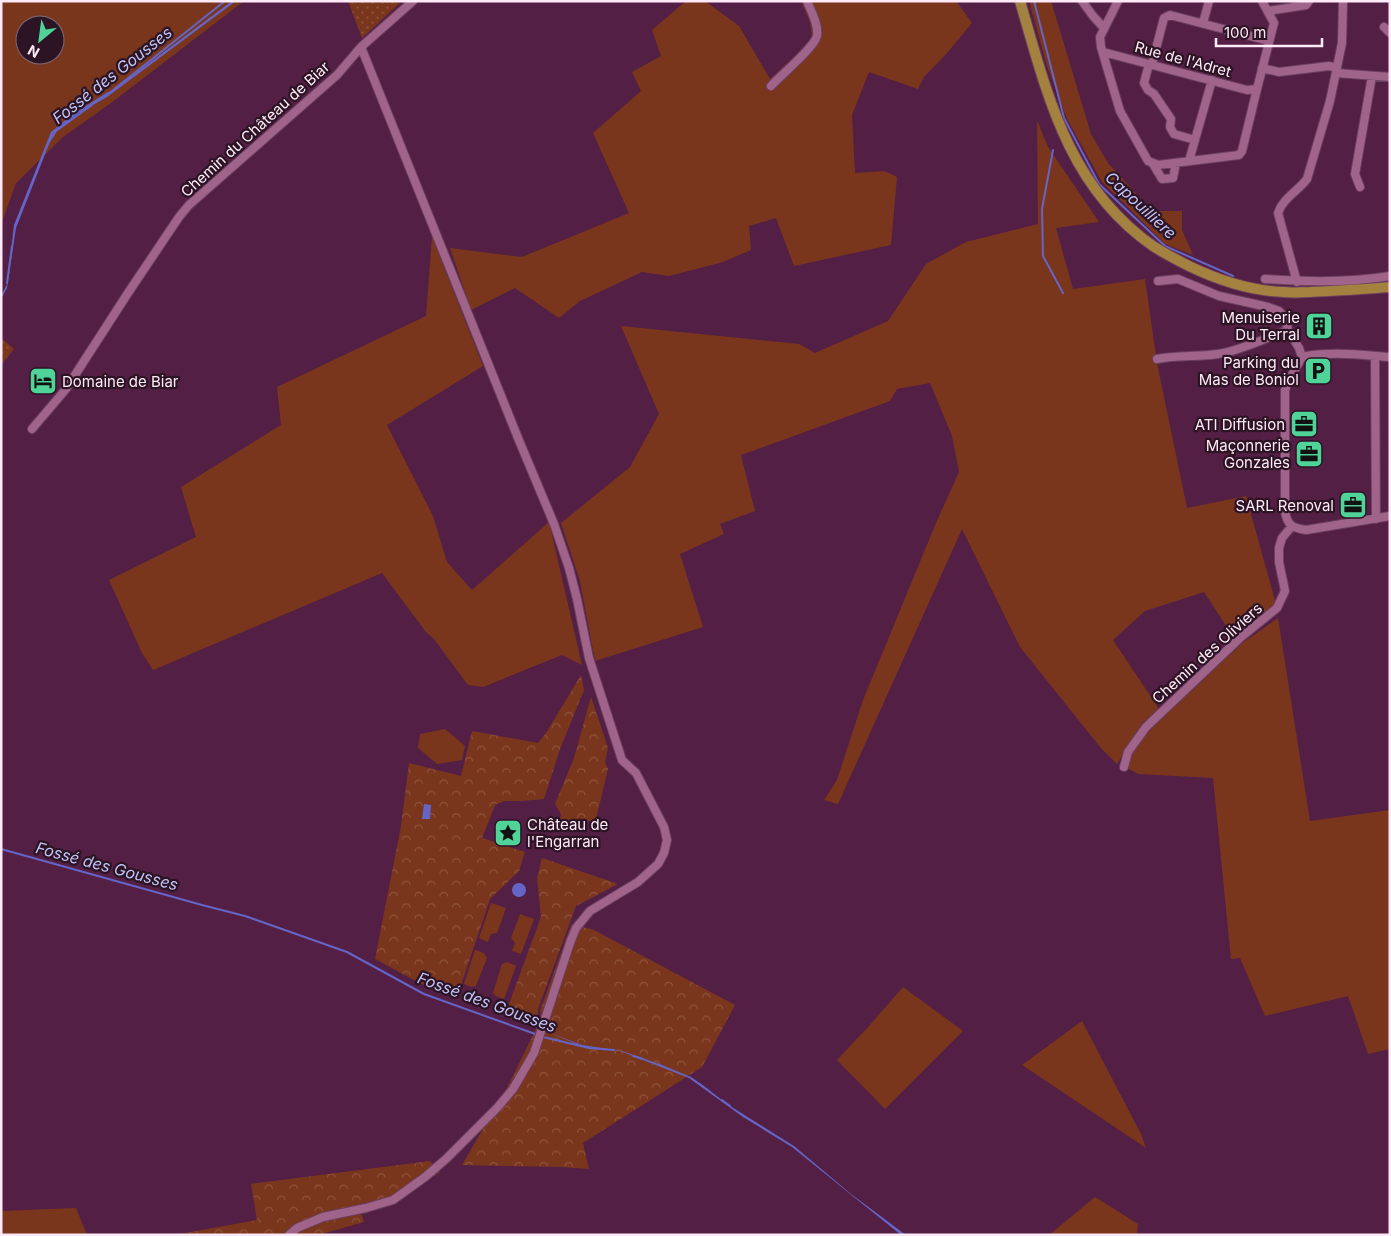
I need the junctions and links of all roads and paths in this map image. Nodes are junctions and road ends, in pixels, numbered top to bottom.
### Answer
1 (413, 1) edge
2 (807, 1) edge
3 (1020, 1) edge
4 (1082, 1) edge
5 (1118, 1) edge
6 (1209, 1) edge
7 (1262, 1) edge
8 (1309, 1) edge
9 (1342, 1) edge
10 (1268, 11) junction
11 (1203, 23) junction
12 (1104, 28) junction
13 (1269, 41) junction
14 (361, 48) junction
15 (1103, 52) junction
16 (1151, 64) junction
17 (1262, 68) junction
18 (1336, 70) junction
19 (1372, 76) junction
20 (1390, 78) edge
21 (1212, 80) junction
22 (771, 86) dead end
23 (1257, 89) junction
24 (1195, 140) junction
25 (1189, 161) junction
26 (1176, 163) junction
27 (1153, 164) junction
28 (1360, 187) dead end
29 (1390, 276) edge
30 (1265, 280) dead end
31 (1158, 281) dead end
32 (1297, 282) junction
33 (1390, 287) edge
34 (1288, 330) junction
35 (1375, 356) junction
36 (1302, 357) junction
37 (1390, 357) edge
38 (1157, 359) dead end
39 (32, 429) dead end
40 (1390, 516) edge
41 (1376, 519) junction
42 (1292, 526) junction
43 (1124, 767) dead end
44 (289, 1235) edge

1 - 14 street, Chemin du Château de Biar
2 - 22 street
3 - 33 main road
4 - 12 street
5 - 12 street
6 - 11 street
7 - 10 street
8 - 10 street
9 - 18 street
10 - 13 street
11 - 13 street
11 - 16 street
12 - 15 street
13 - 17 street
14 - 39 street, Chemin du Château de Biar
14 - 44 street
15 - 16 street, Rue de l'Adret
15 - 27 street
16 - 21 street, Rue de l'Adret
16 - 24 street
17 - 18 street
17 - 23 street
18 - 19 street
18 - 32 street
19 - 20 street
19 - 28 street
21 - 23 street, Rue de l'Adret
21 - 24 street
23 - 25 street
24 - 25 street
25 - 26 street
26 - 27 street
26 - 27 street
29 - 32 street
30 - 32 street
31 - 34 street
34 - 36 street
34 - 38 street
35 - 36 street
35 - 37 street
35 - 41 street
36 - 42 street
40 - 41 street
41 - 42 street
42 - 43 street, Chemin des Oliviers

